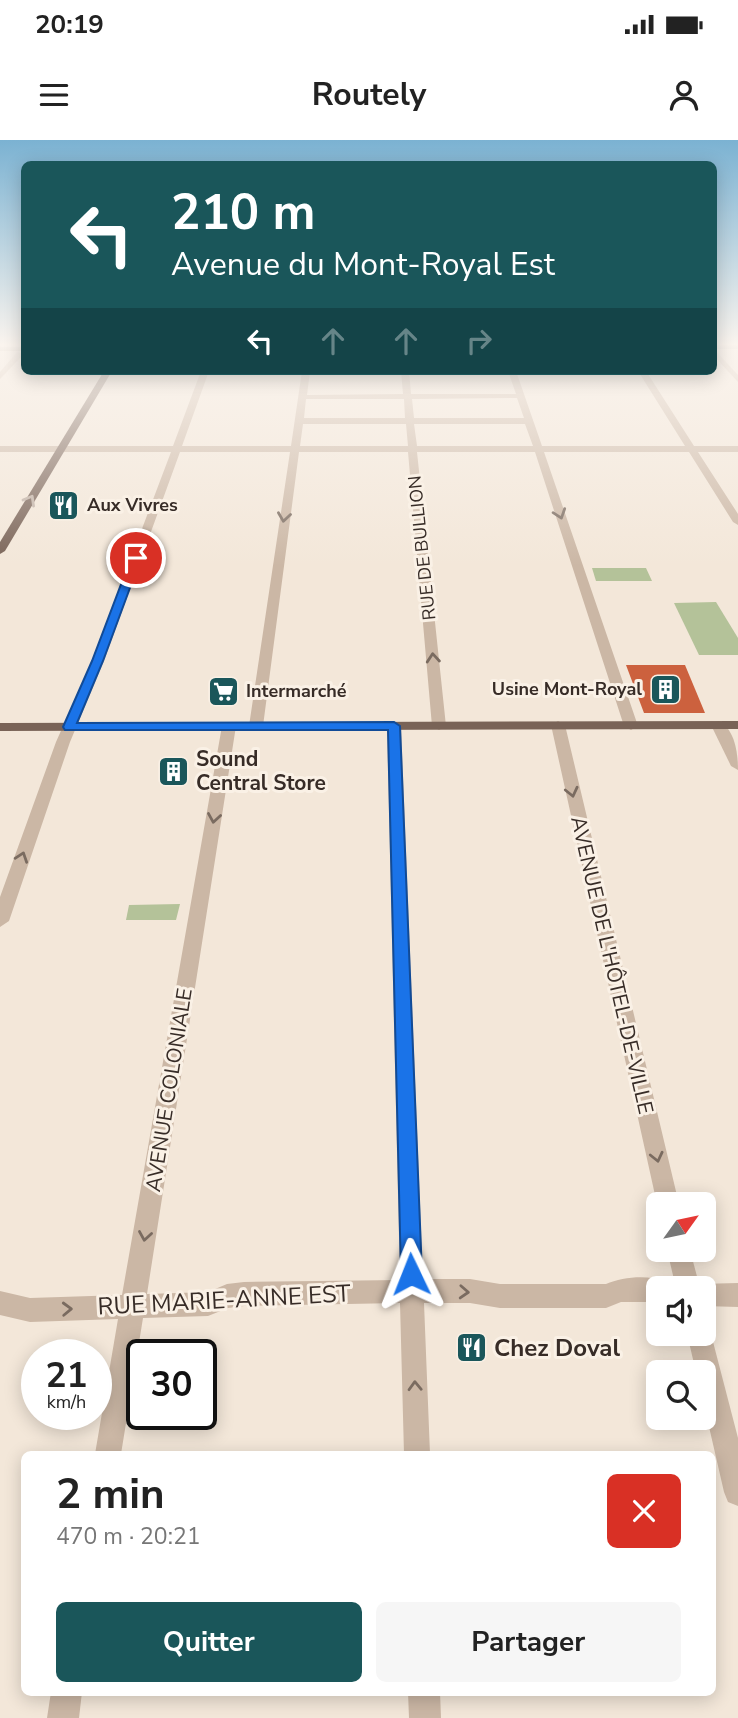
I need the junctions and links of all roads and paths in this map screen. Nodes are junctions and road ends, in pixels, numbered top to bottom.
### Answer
1 (79, 419) edge
2 (187, 419) edge
3 (673, 419) edge
4 (297, 421) joint
5 (409, 421) junction
6 (529, 421) joint
7 (60, 449) junction
8 (176, 449) junction
9 (412, 449) junction
10 (538, 449) junction
11 (692, 449) junction
12 (738, 449) edge
13 (0, 450) edge
14 (293, 450) junction
15 (738, 522) edge
16 (0, 551) edge
17 (558, 725) junction
18 (718, 725) junction
19 (738, 725) edge
20 (229, 726) junction
21 (256, 726) junction
22 (394, 726) junction
23 (439, 726) junction
24 (631, 726) junction
25 (0, 727) edge
26 (69, 727) junction
27 (738, 766) edge
28 (0, 921) edge
29 (665, 1192) edge
30 (646, 1290) edge
31 (412, 1292) junction
32 (716, 1294) edge
33 (738, 1295) edge
34 (0, 1303) edge
35 (132, 1306) junction
36 (702, 1346) edge
37 (108, 1451) edge
38 (417, 1451) edge
39 (738, 1492) edge
40 (66, 1696) edge
41 (424, 1696) edge
42 (63, 1718) edge
43 (425, 1718) edge

1 - 7 main road
2 - 8 street
3 - 11 street
4 - 5 street
4 - 14 street
5 - 6 street
5 - 9 street, RUE DE BULLION
6 - 10 street
7 - 8 street
7 - 13 street
16 -> 7 main road
8 - 14 street
8 - 26 street
9 - 10 street
9 - 14 street
23 -> 9 street, RUE DE BULLION
10 - 11 street
10 -> 24 street
11 - 12 street
11 - 15 street
14 -> 21 street
17 - 23 main road
17 - 24 main road
17 -> 29 street, AVENUE DE L'HÔTEL-DE-VILLE
18 - 19 main road
18 - 24 main road
18 - 27 street
20 - 21 main road
20 - 26 main road
20 -> 35 street, AVENUE COLONIALE
21 - 22 main road
22 - 23 main road
22 - 31 street
25 - 26 main road
28 -> 26 street
31 -> 30 street, RUE MARIE-ANNE EST
31 - 35 street, RUE MARIE-ANNE EST
38 -> 31 street
32 - 33 street
34 -> 35 street, RUE MARIE-ANNE EST
35 - 37 street, AVENUE COLONIALE
36 - 39 street
40 - 42 street
41 - 43 street

